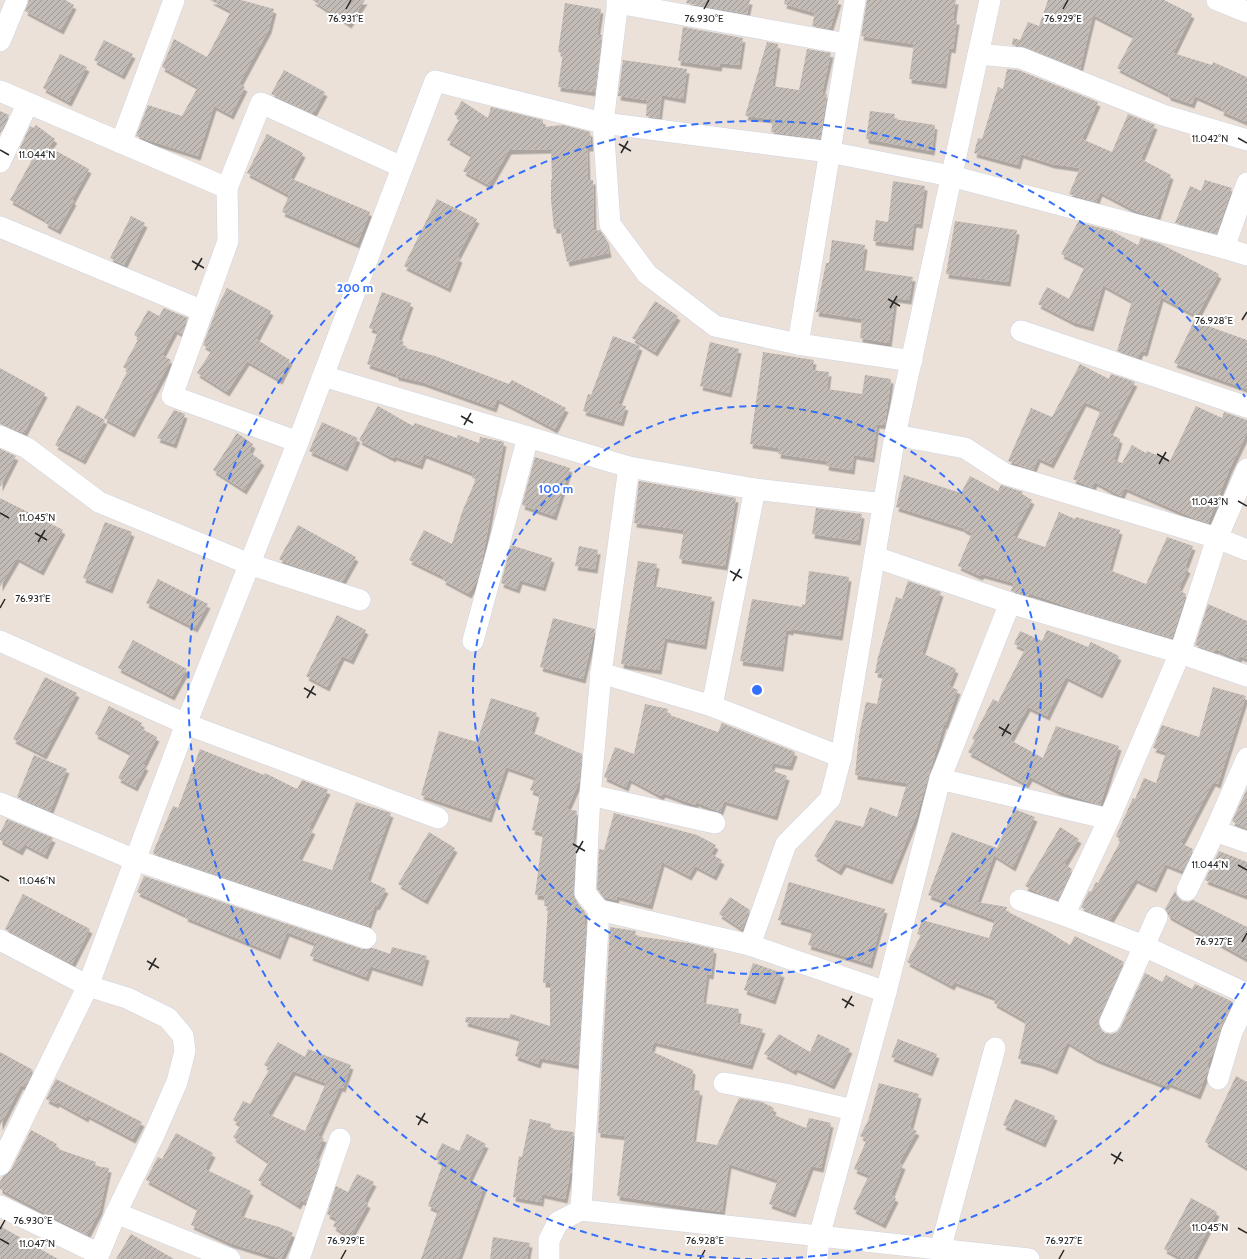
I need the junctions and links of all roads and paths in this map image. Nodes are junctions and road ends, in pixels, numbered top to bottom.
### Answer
1 (17, 0) edge
2 (174, 0) edge
3 (855, 0) edge
4 (990, 0) edge
5 (1217, 0) edge
6 (617, 2) edge
7 (1247, 12) edge
8 (0, 40) edge
9 (847, 44) junction
10 (978, 54) junction
11 (0, 91) edge
12 (28, 102) junction
13 (603, 123) junction
14 (1247, 140) edge
15 (121, 143) junction
16 (829, 152) junction
17 (0, 162) edge
18 (402, 167) junction
19 (951, 176) junction
20 (1247, 183) edge
21 (227, 188) junction
22 (0, 227) edge
23 (1224, 248) junction
24 (1247, 255) edge
25 (202, 311) junction
26 (1021, 331) dead end
27 (798, 344) junction
28 (912, 361) junction
29 (323, 376) junction
30 (1247, 407) edge
31 (895, 434) junction
32 (0, 436) edge
33 (528, 436) junction
34 (298, 442) junction
35 (628, 467) junction
36 (1247, 469) edge
37 (755, 489) junction
38 (884, 504) junction
39 (1217, 538) junction
40 (1247, 550) edge
41 (875, 557) junction
42 (249, 564) junction
43 (360, 600) dead end
44 (1010, 603) junction
45 (0, 641) edge
46 (473, 641) dead end
47 (1180, 653) junction
48 (601, 672) junction
49 (1247, 676) edge
50 (712, 706) junction
51 (186, 724) junction
52 (841, 757) junction
53 (1247, 758) edge
54 (940, 779) junction
55 (590, 795) junction
56 (0, 802) edge
57 (438, 818) dead end
58 (1109, 818) junction
59 (716, 823) dead end
60 (1215, 830) junction
61 (1247, 842) edge
62 (136, 860) junction
63 (1187, 890) dead end
64 (1020, 900) dead end
65 (600, 910) junction
66 (1064, 916) junction
67 (1157, 917) dead end
68 (366, 938) dead end
69 (0, 940) edge
70 (750, 945) junction
71 (1144, 946) junction
72 (88, 986) junction
73 (886, 992) junction
74 (1247, 994) edge
75 (1247, 1000) edge
76 (1110, 1022) dead end
77 (995, 1048) dead end
78 (1218, 1078) dead end
79 (724, 1082) dead end
80 (853, 1110) junction
81 (340, 1139) dead end
82 (0, 1166) edge
83 (0, 1206) edge
84 (581, 1210) junction
85 (116, 1213) junction
86 (819, 1237) junction
87 (940, 1250) junction
88 (98, 1256) edge
89 (230, 1259) edge
90 (299, 1259) edge
91 (549, 1259) edge
92 (817, 1259) edge
93 (1029, 1259) edge

1 - 8 street
2 - 15 street
3 - 9 street
4 - 10 street
5 - 7 street
6 - 9 street
6 - 13 street
9 - 16 street
10 - 14 street
10 - 19 street
11 - 12 street
12 - 15 street
12 - 17 street
13 - 16 street
13 - 18 street
13 - 27 street
15 - 21 street
16 - 19 street
16 - 27 street
18 - 21 street
18 - 29 street
19 - 23 street
19 - 28 street
20 - 23 street
21 - 25 street
22 - 25 street
23 - 24 street
25 - 34 street
26 - 30 street
27 - 28 street
28 - 31 street
29 - 33 street
29 - 34 street
31 - 38 street
31 - 39 street
32 - 42 street
33 - 35 street
33 - 46 street
34 - 42 street
35 - 37 street
35 - 48 street
36 - 39 street
37 - 38 street
37 - 50 street
38 - 41 street
39 - 40 street
39 - 47 street
41 - 44 street
41 - 52 street
42 - 43 street
42 - 51 street
44 - 47 street
44 - 54 street
45 - 51 street
47 - 49 street
47 - 58 street
48 - 50 street
48 - 55 street
50 - 52 street
51 - 57 street
51 - 62 street
52 - 70 street
53 - 60 street
54 - 58 street
54 - 73 street
55 - 59 street
55 - 65 street
56 - 62 street
58 - 66 street
60 - 61 street
60 - 63 street
62 - 68 street
62 - 72 street
64 - 66 street
65 - 70 street
65 - 84 street
66 - 71 street
67 - 71 street
69 - 72 street
70 - 73 street
71 - 74 street
71 - 76 street
72 - 82 street
72 - 85 street
73 - 80 street
75 - 78 street
77 - 87 street
79 - 80 street
80 - 86 street
81 - 90 street
83 - 88 street
84 - 86 street
84 - 91 street
85 - 88 street
85 - 89 street
86 - 87 street
86 - 92 street
87 - 93 street

